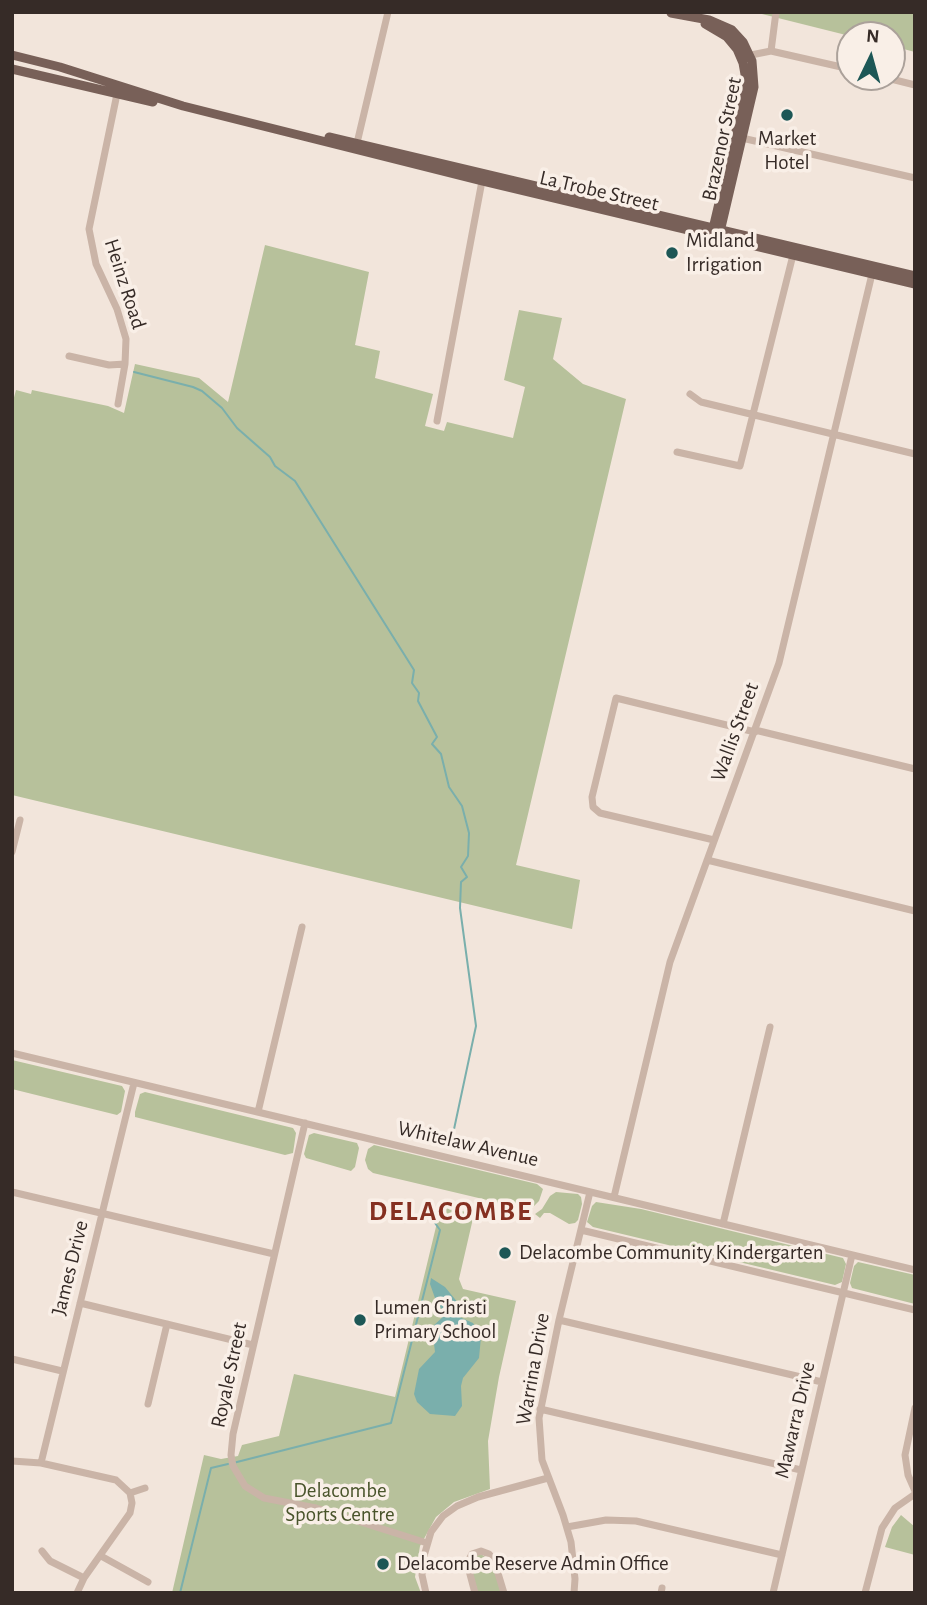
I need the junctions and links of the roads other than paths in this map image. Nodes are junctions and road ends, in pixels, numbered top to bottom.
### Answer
1 (388, 12) edge
2 (776, 12) edge
3 (669, 13) edge
4 (771, 51) junction
5 (12, 55) edge
6 (746, 57) junction
7 (12, 60) edge
8 (836, 66) edge
9 (12, 69) edge
10 (71, 70) junction
11 (41, 76) junction
12 (117, 94) junction
13 (183, 106) junction
14 (738, 137) junction
15 (357, 146) junction
16 (483, 178) junction
17 (915, 178) edge
18 (716, 233) junction
19 (794, 252) junction
20 (873, 270) junction
21 (915, 276) edge
22 (915, 284) edge
23 (69, 356) dead end
24 (125, 364) junction
25 (690, 394) dead end
26 (118, 404) dead end
27 (754, 414) junction
28 (436, 421) dead end
29 (834, 434) junction
30 (677, 452) dead end
31 (915, 454) edge
32 (755, 731) junction
33 (915, 769) edge
34 (20, 820) dead end
35 (714, 840) junction
36 (12, 852) edge
37 (707, 860) junction
38 (915, 911) edge
39 (302, 927) dead end
40 (770, 1027) dead end
41 (12, 1053) edge
42 (134, 1083) junction
43 (258, 1112) junction
44 (305, 1123) junction
45 (12, 1192) edge
46 (590, 1192) junction
47 (614, 1197) junction
48 (102, 1213) junction
49 (723, 1224) junction
50 (581, 1230) junction
51 (274, 1254) junction
52 (852, 1255) junction
53 (915, 1270) edge
54 (844, 1293) junction
55 (79, 1303) junction
56 (915, 1310) edge
57 (559, 1320) junction
58 (167, 1324) junction
59 (253, 1345) junction
60 (12, 1359) edge
61 (62, 1371) junction
62 (822, 1382) junction
63 (148, 1404) dead end
64 (915, 1408) edge
65 (540, 1409) junction
66 (12, 1461) edge
67 (41, 1463) junction
68 (801, 1470) junction
69 (548, 1478) junction
70 (145, 1488) dead end
71 (915, 1492) edge
72 (130, 1493) junction
73 (567, 1527) junction
74 (427, 1543) junction
75 (42, 1550) dead end
76 (782, 1555) junction
77 (101, 1556) junction
78 (85, 1578) junction
79 (148, 1582) dead end
80 (77, 1593) edge
81 (426, 1593) edge
82 (475, 1593) edge
83 (504, 1593) edge
84 (574, 1593) edge
85 (773, 1593) edge
86 (865, 1593) edge

1 - 15 street
2 - 4 street
3 - 6 main road
4 - 6 street
4 - 8 street
5 - 10 main road, La Trobe Street
6 - 14 main road, Brazenor Street
7 - 11 main road
9 - 11 main road, La Trobe Street
10 - 12 main road
10 - 13 main road, La Trobe Street
11 - 12 main road, La Trobe Street
12 - 13 main road, La Trobe Street
12 - 24 street, Heinz Road
13 - 15 main road, La Trobe Street
14 - 17 street
14 - 18 main road, Brazenor Street
15 - 16 main road, La Trobe Street
16 - 18 main road, La Trobe Street
16 - 28 street
18 - 19 main road, La Trobe Street
19 - 20 main road, La Trobe Street
19 - 27 street
20 - 21 main road, La Trobe Street
20 - 22 main road, La Trobe Street
20 - 29 street, Wallis Street
23 - 24 street
24 - 26 street, Heinz Road
25 - 27 street
27 - 29 street
27 - 30 street
29 - 31 street
29 - 32 street, Wallis Street
32 - 33 street
32 - 35 street, Wallis Street
32 - 35 street
34 - 36 street
35 - 37 street, Wallis Street
37 - 38 street
37 - 47 street, Wallis Street
39 - 43 street
40 - 49 street
41 - 42 street, Whitelaw Avenue
42 - 43 street, Whitelaw Avenue
42 - 48 street, James Drive
43 - 44 street, Whitelaw Avenue
44 - 46 street, Whitelaw Avenue
44 - 51 street, Royale Street
45 - 48 street
46 - 47 street, Whitelaw Avenue
46 - 50 street, Warrina Drive
47 - 49 street, Whitelaw Avenue
48 - 51 street
48 - 55 street, James Drive
49 - 52 street, Whitelaw Avenue
50 - 54 street
50 - 57 street, Warrina Drive
51 - 59 street, Royale Street
52 - 53 street, Whitelaw Avenue
52 - 54 street, Mawarra Drive
54 - 56 street
54 - 62 street, Mawarra Drive
55 - 58 street
55 - 61 street, James Drive
57 - 62 street
57 - 65 street, Warrina Drive
58 - 59 street
58 - 63 street
59 - 74 street, Royale Street
60 - 61 street
61 - 67 street, James Drive
62 - 68 street, Mawarra Drive
64 - 71 street
65 - 68 street
65 - 69 street, Warrina Drive
66 - 67 street
67 - 72 street
68 - 76 street, Mawarra Drive
69 - 73 street, Warrina Drive
69 - 74 street
70 - 72 street
71 - 86 street
72 - 77 street
73 - 76 street
73 - 84 street, Warrina Drive
74 - 81 street
75 - 78 street
76 - 85 street, Mawarra Drive
77 - 78 street
77 - 79 street
78 - 80 street
82 - 83 street

